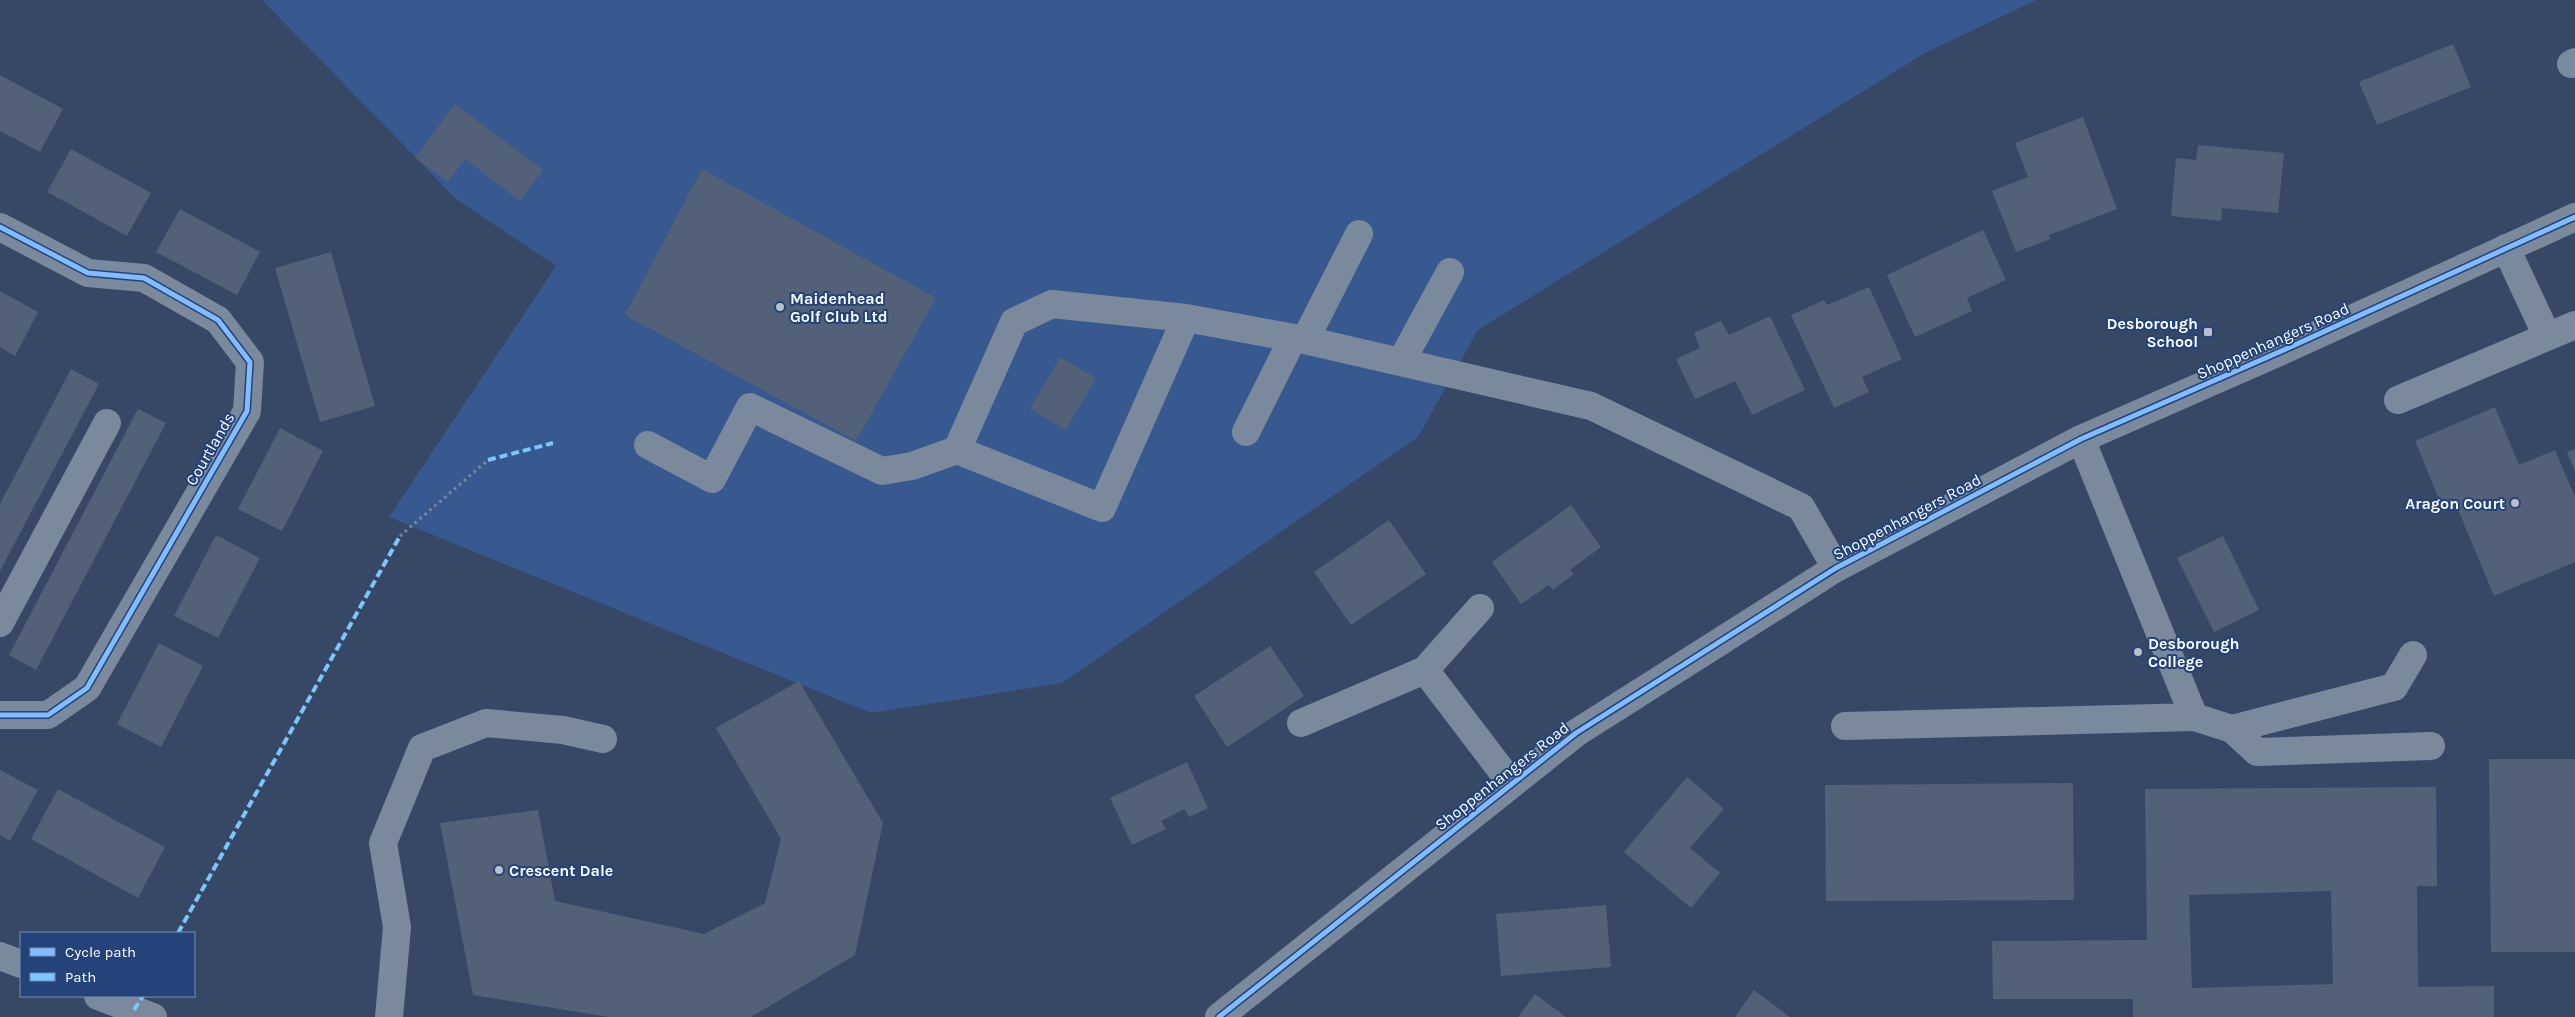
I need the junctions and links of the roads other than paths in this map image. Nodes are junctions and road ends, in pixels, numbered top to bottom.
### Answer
1 (2575, 217) edge
2 (0, 228) edge
3 (1359, 234) dead end
4 (2506, 248) junction
5 (1450, 272) dead end
6 (1186, 318) junction
7 (2575, 324) edge
8 (2547, 336) junction
9 (1299, 339) junction
10 (1401, 362) junction
11 (2398, 400) dead end
12 (107, 422) dead end
13 (1246, 432) dead end
14 (2082, 439) junction
15 (648, 445) dead end
16 (957, 450) junction
17 (1836, 568) junction
18 (1480, 608) dead end
19 (0, 623) edge
20 (2413, 655) dead end
21 (1425, 670) junction
22 (0, 715) edge
23 (2194, 717) junction
24 (1301, 722) dead end
25 (1845, 726) dead end
26 (2232, 729) junction
27 (603, 739) dead end
28 (2431, 746) dead end
29 (1511, 783) junction
30 (0, 956) edge
31 (20, 964) edge
32 (101, 997) edge
33 (153, 1017) edge
34 (389, 1017) edge
35 (1219, 1017) edge

1 - 4 street, Shoppenhangers Road
2 - 22 street, Courtlands
3 - 9 street
4 - 8 street
4 - 14 street, Shoppenhangers Road
5 - 10 street
6 - 9 street
6 - 16 street
6 - 16 street
7 - 8 street
8 - 11 street
9 - 10 street
9 - 13 street
10 - 17 street
12 - 19 street
14 - 17 street, Shoppenhangers Road
14 - 23 street
15 - 16 street
17 - 29 street, Shoppenhangers Road
18 - 21 street
20 - 26 street
21 - 24 street
21 - 29 street
23 - 25 street
23 - 26 street
26 - 28 street
27 - 34 street
29 - 35 street, Shoppenhangers Road
30 - 31 street
32 - 33 street

